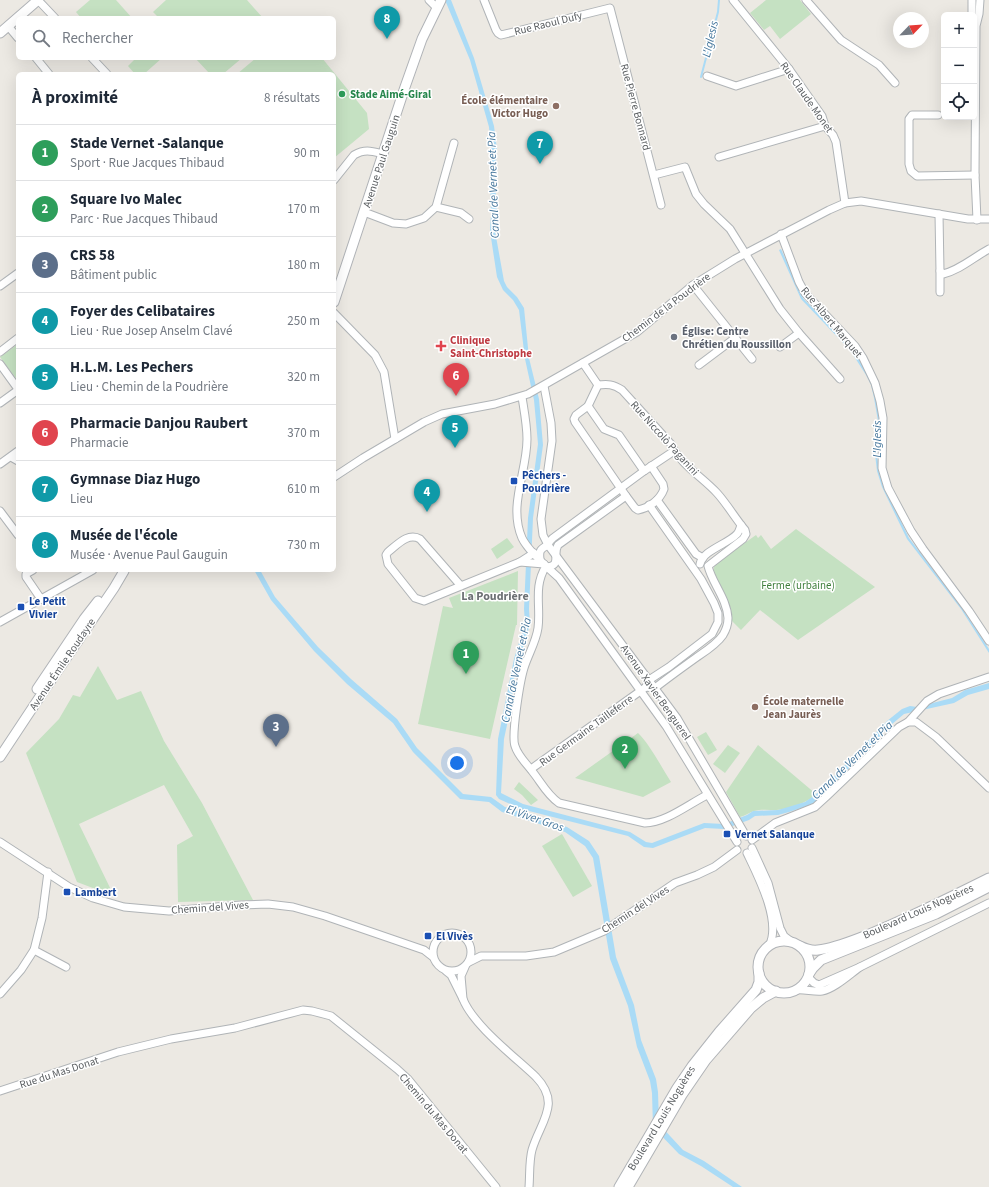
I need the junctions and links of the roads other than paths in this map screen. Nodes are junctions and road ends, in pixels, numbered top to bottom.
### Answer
1 (38, 0) edge
2 (429, 0) edge
3 (484, 0) edge
4 (806, 0) edge
5 (972, 0) edge
6 (980, 0) edge
7 (735, 2) edge
8 (439, 4) edge
9 (610, 8) joint
10 (972, 12) edge
11 (20, 16) edge
12 (53, 16) edge
13 (16, 19) edge
14 (977, 19) edge
15 (8, 26) junction
16 (0, 33) edge
17 (16, 36) edge
18 (975, 48) edge
19 (38, 60) edge
20 (94, 60) edge
21 (789, 70) junction
22 (47, 72) edge
23 (105, 72) edge
24 (707, 76) dead end
25 (895, 83) dead end
26 (938, 115) dead end
27 (826, 126) junction
28 (454, 143) dead end
29 (383, 154) junction
30 (719, 157) dead end
31 (654, 175) junction
32 (975, 175) junction
33 (336, 178) edge
34 (844, 203) junction
35 (661, 205) dead end
36 (436, 207) junction
37 (364, 212) junction
38 (939, 214) junction
39 (470, 219) dead end
40 (989, 219) edge
41 (977, 220) junction
42 (781, 234) junction
43 (989, 249) edge
44 (744, 254) junction
45 (940, 271) junction
46 (16, 274) edge
47 (693, 285) junction
48 (0, 286) edge
49 (940, 292) dead end
50 (336, 296) edge
51 (336, 315) edge
52 (799, 333) junction
53 (735, 338) junction
54 (16, 340) edge
55 (780, 347) dead end
56 (0, 352) edge
57 (752, 359) dead end
58 (583, 363) junction
59 (0, 364) edge
60 (699, 366) dead end
61 (840, 379) dead end
62 (598, 385) junction
63 (16, 386) edge
64 (544, 386) junction
65 (16, 391) edge
66 (525, 395) junction
67 (0, 403) edge
68 (588, 406) junction
69 (395, 439) junction
70 (674, 451) junction
71 (16, 453) edge
72 (11, 457) junction
73 (16, 460) edge
74 (0, 464) edge
75 (651, 466) junction
76 (644, 471) junction
77 (336, 477) edge
78 (621, 488) junction
79 (626, 496) junction
80 (657, 500) junction
81 (649, 505) junction
82 (0, 511) edge
83 (16, 532) edge
84 (548, 545) junction
85 (534, 553) junction
86 (555, 554) junction
87 (520, 562) junction
88 (704, 563) junction
89 (544, 564) junction
90 (696, 571) junction
91 (30, 572) edge
92 (90, 572) edge
93 (122, 572) edge
94 (461, 586) junction
95 (41, 600) junction
96 (0, 622) edge
97 (989, 641) edge
98 (989, 677) edge
99 (649, 680) junction
100 (655, 688) junction
101 (644, 689) junction
102 (25, 713) junction
103 (908, 722) junction
104 (0, 746) edge
105 (0, 757) edge
106 (531, 769) junction
107 (989, 788) edge
108 (707, 794) junction
109 (747, 835) junction
110 (735, 839) junction
111 (0, 842) edge
112 (0, 846) edge
113 (737, 850) junction
114 (749, 850) junction
115 (14, 852) junction
116 (48, 872) junction
117 (989, 878) edge
118 (989, 887) edge
119 (989, 903) edge
120 (435, 942) junction
121 (796, 944) junction
122 (414, 946) junction
123 (769, 946) junction
124 (471, 949) junction
125 (34, 950) junction
126 (481, 956) junction
127 (433, 957) junction
128 (467, 964) junction
129 (66, 967) dead end
130 (860, 967) junction
131 (446, 971) junction
132 (759, 973) junction
133 (809, 975) junction
134 (796, 990) junction
135 (776, 991) junction
136 (0, 994) edge
137 (463, 999) junction
138 (118, 1052) joint
139 (680, 1091) junction
140 (0, 1092) edge
141 (651, 1141) junction
142 (496, 1187) edge
143 (529, 1187) edge
144 (619, 1187) edge
145 (628, 1187) edge

1 - 11 main road
1 - 12 street
2 - 8 street
3 - 9 street, Rue Raoul Dufy
4 - 25 street
5 - 10 street
6 - 14 street
7 - 21 street, Rue Claude Monet
8 - 29 main road, Avenue Paul Gauguin
9 - 31 street, Rue Pierre Bonnard
13 - 15 main road
15 - 16 main road
15 - 17 street
18 - 32 street
19 - 22 street
20 - 23 street
21 - 24 street
21 - 27 street, Rue Claude Monet
26 - 32 street
27 - 30 street
27 - 34 street, Rue Claude Monet
28 - 36 street
29 - 33 street
29 - 37 main road, Avenue Paul Gauguin
31 - 35 street, Rue Pierre Bonnard
31 - 44 street
32 - 41 street
34 - 38 street, Chemin de la Poudrière
34 - 42 street, Chemin de la Poudrière
36 - 37 street
36 - 39 street
37 - 50 main road, Avenue Paul Gauguin
38 - 41 street, Chemin de la Poudrière
38 - 45 street
40 - 41 street, Chemin de la Poudrière
42 - 44 street, Chemin de la Poudrière
42 - 97 street, Rue Albert Marquet
43 - 45 street
44 - 47 street, Chemin de la Poudrière
44 - 52 street
45 - 49 street
46 - 48 street
47 - 53 street
47 - 58 street, Chemin de la Poudrière
51 - 69 street
52 - 55 street
52 - 61 street
53 - 57 street
53 - 60 street
54 - 56 street
58 - 62 street
58 - 64 street, Chemin de la Poudrière
59 - 63 street
62 - 68 street
62 - 70 street, Rue Niccolò Paganini
64 - 66 street, Chemin de la Poudrière
64 - 84 street, Avenue Xavier Benguerel
65 - 67 street
66 - 69 street, Chemin de la Poudrière
66 - 85 street, Avenue Xavier Benguerel
68 - 76 street
68 - 78 street
69 - 77 street, Chemin de la Poudrière
70 - 75 street
70 - 88 street, Rue Niccolò Paganini
71 - 72 street
72 - 73 street
72 - 74 street
75 - 76 street
75 - 80 street
76 - 78 street
78 - 79 street
78 - 84 street
79 - 81 street
79 - 86 street
80 - 81 street
80 - 88 street
81 - 90 street
82 - 83 street
84 - 86 street, Avenue Xavier Benguerel
84 - 89 street
85 - 87 street
85 - 89 street, Avenue Xavier Benguerel
86 - 89 street
86 - 99 street, Avenue Xavier Benguerel
87 - 89 street
87 - 94 street
88 - 90 street
88 - 100 street
89 - 101 street, Avenue Xavier Benguerel
89 - 106 street
90 - 99 street
91 - 95 street
92 - 95 street
93 - 102 main road, Avenue Émile Roudayre
94 - 94 street
95 - 96 street
98 - 103 street
99 - 100 street, Avenue Xavier Benguerel
99 - 101 street
100 - 101 street
100 - 109 street, Avenue Xavier Benguerel
101 - 106 street, Rue Germaine Tailleferre
101 - 108 street, Avenue Xavier Benguerel
102 - 104 main road, Avenue Émile Roudayre
102 - 105 main road, Avenue Émile Roudayre
103 - 107 street
103 - 109 street
106 - 108 street
108 - 110 street, Avenue Xavier Benguerel
109 - 110 street
109 - 114 street
110 - 113 street
111 - 115 street, Chemin del Vives
112 - 115 street, Chemin del Vives
113 - 114 street
113 - 126 street, Chemin del Vives
114 - 121 street
114 - 123 street
115 - 116 street, Chemin del Vives
116 - 122 street, Chemin del Vives
116 - 125 street
117 - 121 main road, Boulevard Louis Noguères
118 - 133 main road, Boulevard Louis Noguères
119 - 130 street
120 - 122 street, Chemin del Vives
120 - 124 street
120 - 127 street
121 - 123 main road
121 - 133 main road
122 - 127 street, Chemin del Vives
123 - 132 main road
124 - 126 street
124 - 128 street
125 - 129 street
125 - 136 street
126 - 128 street, Chemin del Vives
127 - 131 street
128 - 131 street
128 - 137 street
130 - 133 street
130 - 134 street
131 - 137 street
132 - 135 main road
132 - 139 main road, Boulevard Louis Noguères
133 - 134 main road
134 - 135 main road
135 - 139 main road, Boulevard Louis Noguères
137 - 143 street
138 - 140 street, Rue du Mas Donat
138 - 142 street, Chemin du Mas Donat
139 - 141 main road, Boulevard Louis Noguères
141 - 144 main road, Boulevard Louis Noguères
141 - 145 main road, Boulevard Louis Noguères

